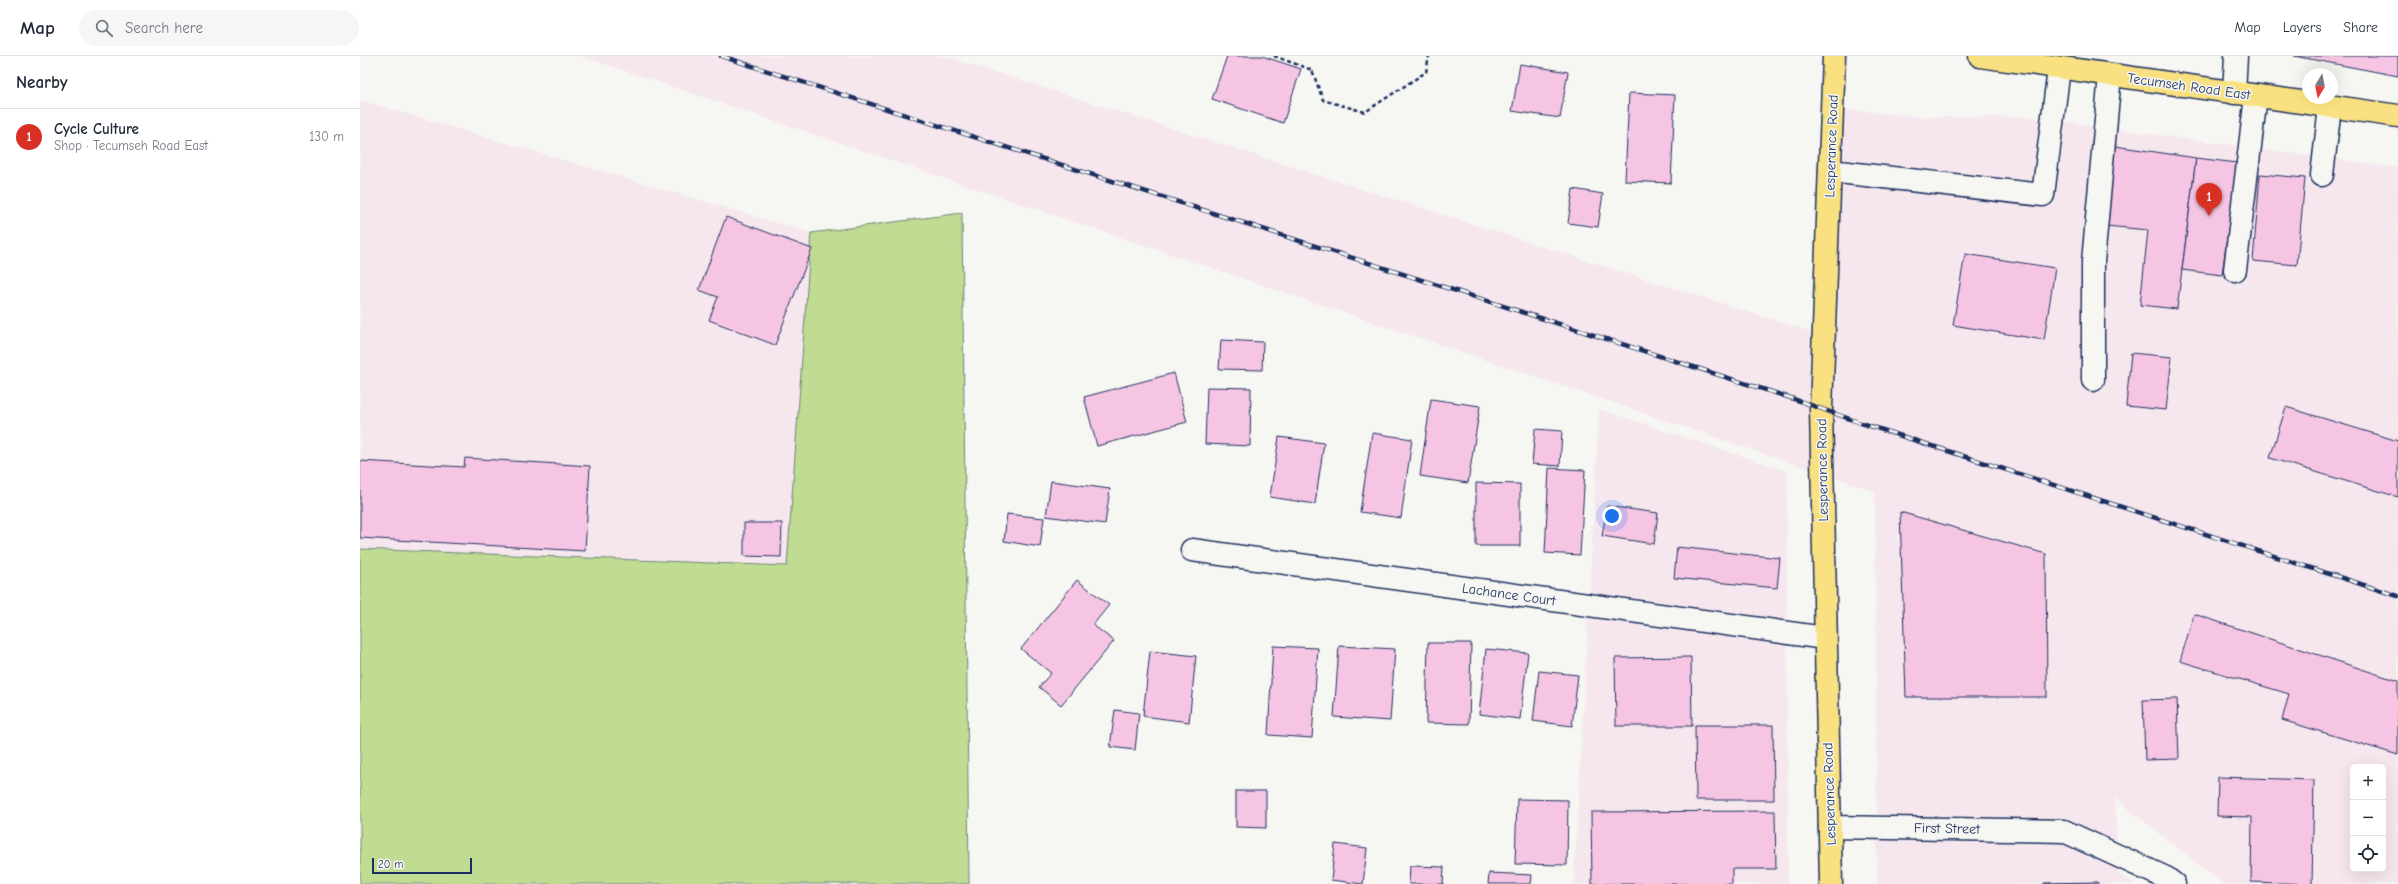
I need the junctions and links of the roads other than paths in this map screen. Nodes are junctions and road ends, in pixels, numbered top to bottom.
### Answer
1 (1834, 56) edge
2 (1980, 56) edge
3 (2236, 56) edge
4 (2059, 68) junction
5 (2110, 75) junction
6 (2234, 93) junction
7 (2256, 96) junction
8 (2330, 106) junction
9 (2398, 116) edge
10 (1830, 171) junction
11 (2322, 174) dead end
12 (2235, 270) dead end
13 (2093, 380) dead end
14 (1192, 550) dead end
15 (1826, 638) junction
16 (1830, 827) junction
17 (1831, 884) edge
18 (2174, 884) edge

1 - 10 main road, Lesperance Road
2 - 4 main road, Tecumseh Road East
3 - 6 street
4 - 5 main road, Tecumseh Road East
4 - 10 street
5 - 6 main road, Tecumseh Road East
5 - 13 street
6 - 7 main road, Tecumseh Road East
7 - 8 main road, Tecumseh Road East
7 - 12 street
8 - 9 main road, Tecumseh Road East
8 - 11 street
10 - 15 main road, Lesperance Road
14 - 15 street, Lachance Court
15 - 16 main road, Lesperance Road
16 - 17 main road, Lesperance Road
16 - 18 street, First Street

